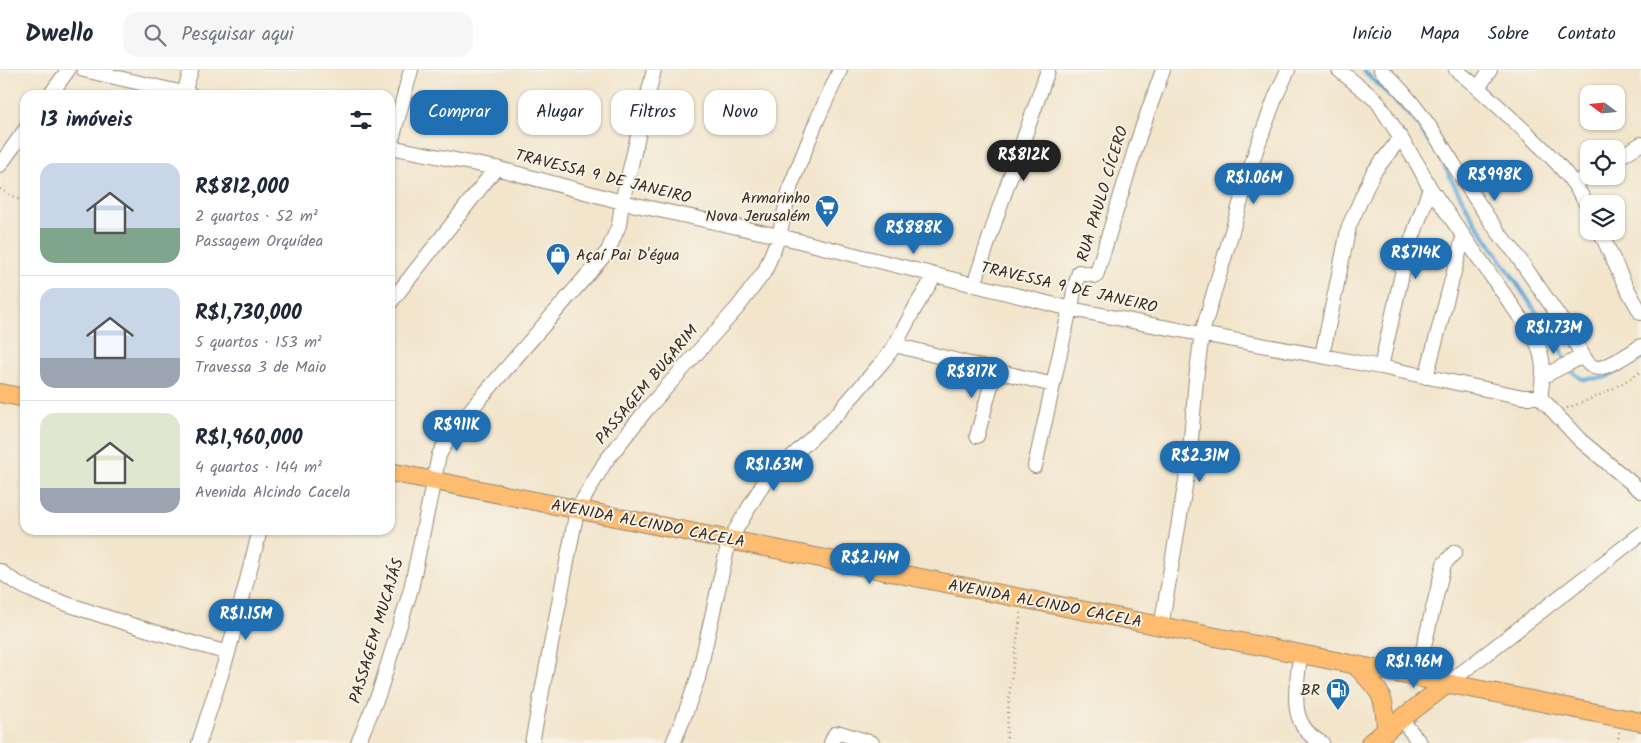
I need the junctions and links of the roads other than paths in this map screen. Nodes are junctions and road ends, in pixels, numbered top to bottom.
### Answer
1 (68, 70) edge
2 (84, 70) edge
3 (191, 70) edge
4 (411, 70) edge
5 (654, 70) edge
6 (840, 70) edge
7 (1048, 70) edge
8 (1163, 70) edge
9 (1288, 70) edge
10 (1339, 70) edge
11 (1381, 70) edge
12 (1456, 70) edge
13 (1490, 70) edge
14 (1479, 87) junction
15 (54, 90) edge
16 (171, 90) edge
17 (188, 90) edge
18 (395, 129) edge
19 (20, 137) edge
20 (1400, 137) junction
21 (1641, 144) edge
22 (395, 148) edge
23 (1625, 154) edge
24 (0, 165) edge
25 (496, 168) junction
26 (1580, 180) edge
27 (1574, 184) junction
28 (1430, 188) junction
29 (1581, 195) edge
30 (622, 202) junction
31 (779, 236) junction
32 (1463, 238) junction
33 (1604, 240) edge
34 (935, 275) junction
35 (974, 285) junction
36 (395, 297) edge
37 (1071, 308) junction
38 (1641, 313) edge
39 (1202, 333) junction
40 (894, 345) junction
41 (1641, 346) edge
42 (1322, 356) junction
43 (1579, 358) junction
44 (1381, 367) junction
45 (995, 371) junction
46 (1545, 375) junction
47 (1426, 377) junction
48 (1053, 385) junction
49 (0, 393) edge
50 (20, 397) edge
51 (1540, 397) junction
52 (977, 436) dead end
53 (1035, 466) dead end
54 (395, 473) edge
55 (433, 481) junction
56 (1641, 491) edge
57 (577, 510) junction
58 (1641, 534) edge
59 (259, 535) edge
60 (729, 541) junction
61 (1455, 552) dead end
62 (0, 571) edge
63 (1162, 627) junction
64 (228, 653) junction
65 (1300, 655) junction
66 (1356, 666) junction
67 (1416, 678) junction
68 (1447, 684) junction
69 (1401, 719) junction
70 (1641, 722) edge
71 (1386, 731) junction
72 (199, 743) edge
73 (358, 743) edge
74 (532, 743) edge
75 (673, 743) edge
76 (831, 743) edge
77 (872, 743) edge
78 (1322, 743) edge
79 (1370, 743) edge
80 (1420, 743) edge

1 - 15 street
2 - 16 street
3 - 17 street
4 - 18 street
5 - 30 street, PASSAGEM MUCAJÁS
6 - 31 street, PASSAGEM BUGARIM
7 - 35 street
8 - 37 street, RUA PAULO CÍCERO
9 - 39 street
10 - 20 street
11 - 43 street
12 - 14 street
13 - 14 street
14 - 27 street
19 - 24 street
20 - 28 street
20 - 42 street
21 - 23 street
22 - 25 street, TRAVESSA 9 DE JANEIRO
25 - 30 street, TRAVESSA 9 DE JANEIRO
25 - 36 street
26 - 27 street
27 - 29 street
28 - 32 street
28 - 44 street
30 - 31 street, TRAVESSA 9 DE JANEIRO
30 - 55 street, PASSAGEM MUCAJÁS
31 - 34 street, TRAVESSA 9 DE JANEIRO
31 - 57 street, PASSAGEM BUGARIM
32 - 46 street
32 - 47 street
33 - 38 street
34 - 35 street, TRAVESSA 9 DE JANEIRO
34 - 40 street
35 - 37 street, TRAVESSA 9 DE JANEIRO
37 - 39 street, TRAVESSA 9 DE JANEIRO
37 - 48 street
39 - 42 street, TRAVESSA 9 DE JANEIRO
39 - 63 street
40 - 45 street
40 - 60 street
41 - 43 street
42 - 44 street, TRAVESSA 9 DE JANEIRO
43 - 46 street
44 - 47 street, TRAVESSA 9 DE JANEIRO
45 - 48 street
45 - 52 street
46 - 51 street
47 - 51 street, TRAVESSA 9 DE JANEIRO
48 - 53 street
49 - 50 main road
51 - 56 street
54 - 55 main road, AVENIDA ALCINDO CACELA
55 - 57 main road, AVENIDA ALCINDO CACELA
55 - 73 street, PASSAGEM MUCAJÁS
57 - 60 main road, AVENIDA ALCINDO CACELA
57 - 74 street, PASSAGEM BUGARIM
58 - 68 street
59 - 64 street
60 - 63 main road, AVENIDA ALCINDO CACELA
60 - 75 street
61 - 67 street
62 - 64 street
63 - 65 main road, AVENIDA ALCINDO CACELA
64 - 72 street
65 - 66 main road, AVENIDA ALCINDO CACELA
65 - 78 street
66 - 67 main road, AVENIDA ALCINDO CACELA
66 - 71 main road
67 - 68 main road, AVENIDA ALCINDO CACELA
68 - 69 main road
68 - 70 main road, AVENIDA ALCINDO CACELA
69 - 71 main road
69 - 80 street
71 - 79 main road
76 - 77 street

